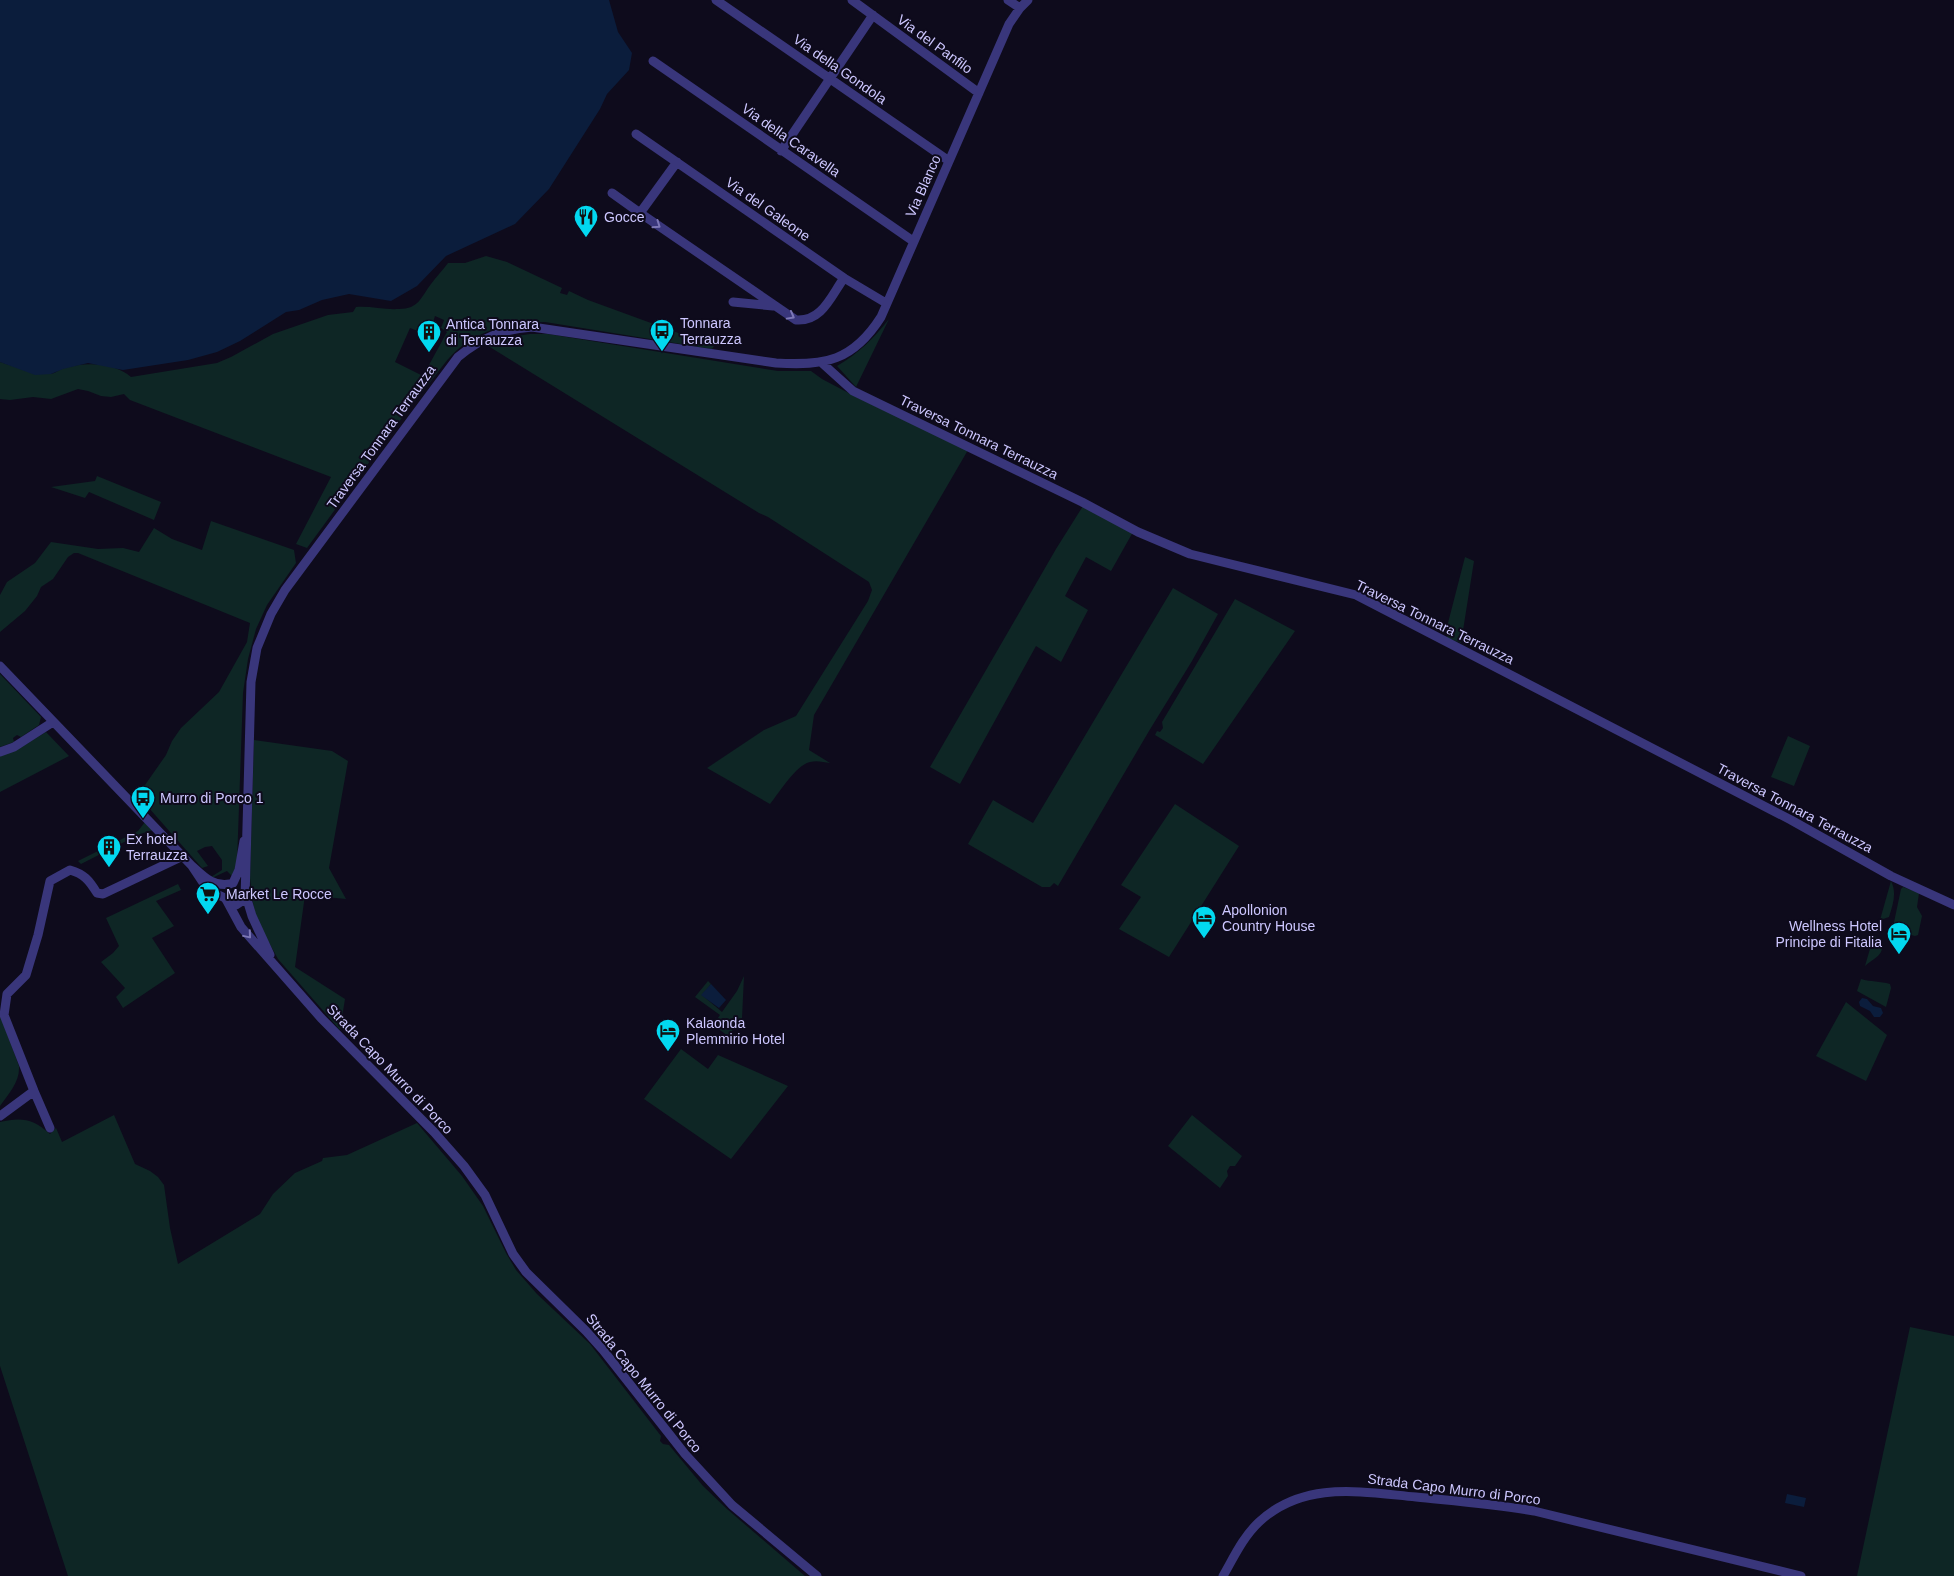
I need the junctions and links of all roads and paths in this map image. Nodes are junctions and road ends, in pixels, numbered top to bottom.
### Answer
1 (716, 0) edge
2 (852, 0) edge
3 (1008, 0) edge
4 (1028, 0) edge
5 (1020, 8) junction
6 (873, 15) junction
7 (653, 61) dead end
8 (830, 79) junction
9 (979, 92) junction
10 (636, 134) dead end
11 (781, 151) junction
12 (949, 161) junction
13 (676, 162) junction
14 (612, 193) dead end
15 (640, 213) junction
16 (913, 241) junction
17 (844, 278) junction
18 (733, 302) dead end
19 (886, 303) junction
20 (776, 307) junction
21 (822, 363) junction
22 (0, 666) edge
23 (53, 722) junction
24 (0, 752) edge
25 (246, 828) junction
26 (183, 856) junction
27 (192, 866) junction
28 (231, 884) junction
29 (246, 892) junction
30 (226, 900) junction
31 (1954, 905) edge
32 (275, 964) junction
33 (34, 1091) junction
34 (0, 1116) edge
35 (50, 1128) dead end
36 (817, 1576) edge
37 (1223, 1576) edge
38 (1800, 1576) edge

1 - 8 street, Via della Gondola
2 - 6 street, Via del Panfilo
3 - 5 street
4 - 5 street, Via Blanco
5 - 9 street, Via Blanco
6 - 8 street
6 - 9 street, Via del Panfilo
7 - 11 street, Via della Caravella
8 - 11 street
8 - 12 street, Via della Gondola
9 - 12 street, Via Blanco
10 - 13 street, Via del Galeone
11 - 16 street, Via della Caravella
12 - 16 street, Via Blanco
13 - 15 street
13 - 17 street, Via del Galeone
14 - 15 street
15 -> 20 street
16 - 19 street, Via Blanco
17 - 19 street, Via del Galeone
20 -> 17 street
18 - 20 street
19 - 21 street, Via Blanco
21 - 25 street, Traversa Tonnara Terrauzza
21 - 31 street, Traversa Tonnara Terrauzza
22 - 23 street
23 - 24 street
23 - 26 street
25 - 28 street
25 - 29 street
26 - 27 street
26 - 33 street
27 - 28 street
27 - 30 street
28 - 29 street
28 - 30 street
29 - 30 street
29 - 32 street
30 -> 32 street
32 - 36 street, Strada Capo Murro di Porco
33 - 34 street
33 - 35 street
37 - 38 street, Strada Capo Murro di Porco

